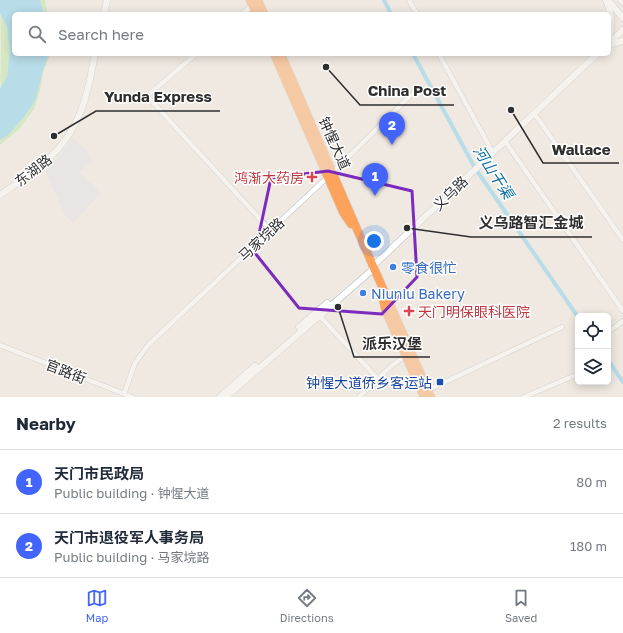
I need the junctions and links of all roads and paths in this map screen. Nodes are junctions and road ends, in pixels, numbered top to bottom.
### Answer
1 (106, 0) edge
2 (409, 0) edge
3 (607, 0) edge
4 (256, 1) edge
5 (103, 12) edge
6 (244, 12) edge
7 (256, 12) edge
8 (259, 12) edge
9 (263, 12) edge
10 (265, 12) edge
11 (416, 12) edge
12 (611, 12) edge
13 (611, 14) edge
14 (623, 18) edge
15 (623, 30) edge
16 (611, 31) edge
17 (623, 40) edge
18 (611, 42) edge
19 (611, 43) edge
20 (93, 56) edge
21 (194, 56) edge
22 (275, 56) edge
23 (278, 56) edge
24 (283, 56) edge
25 (285, 56) edge
26 (439, 56) edge
27 (595, 56) edge
28 (287, 63) junction
29 (413, 93) dead end
30 (534, 113) junction
31 (306, 115) junction
32 (505, 141) junction
33 (492, 153) junction
34 (332, 173) junction
35 (0, 193) edge
36 (270, 230) junction
37 (623, 240) edge
38 (371, 268) junction
39 (385, 298) junction
40 (623, 311) edge
41 (318, 314) junction
42 (623, 321) edge
43 (562, 327) dead end
44 (611, 330) edge
45 (0, 345) edge
46 (407, 354) junction
47 (575, 375) edge
48 (378, 379) junction
49 (124, 394) junction
50 (429, 395) edge
51 (132, 397) edge
52 (220, 397) edge
53 (226, 397) edge
54 (359, 397) edge
55 (524, 397) edge

1 - 5 main road
2 - 11 street
3 - 12 main road
3 - 14 main road
4 - 6 street
4 - 7 highway
4 - 8 highway
4 - 9 highway
4 - 10 highway
13 - 16 main road
15 - 18 main road
17 - 19 main road
20 - 35 main road, 东湖路
21 - 36 street
22 - 31 highway
23 - 31 highway, 钟惺大道
24 - 28 highway, 钟惺大道
25 - 28 highway
26 - 33 street
27 - 30 main road, 义乌路
28 - 31 highway, 钟惺大道
29 - 34 street, 马家垸路
30 - 32 main road, 义乌路
30 - 37 street
31 - 34 highway, 钟惺大道
32 - 33 main road, 义乌路
32 - 40 street
33 - 38 main road, 义乌路
34 - 36 street, 马家垸路
34 - 38 highway, 钟惺大道
36 - 49 street, 马家垸路
38 - 39 highway, 钟惺大道
38 - 41 main road, 义乌路
39 - 46 highway, 钟惺大道
39 - 50 highway, 钟惺大道
41 - 48 street
41 - 52 main road, 义乌路
41 - 53 main road, 义乌路
42 - 44 street
43 - 50 street
45 - 49 street, 官路街
46 - 48 street
46 - 50 highway, 钟惺大道
47 - 55 street
48 - 54 street
49 - 51 street, 官路街

